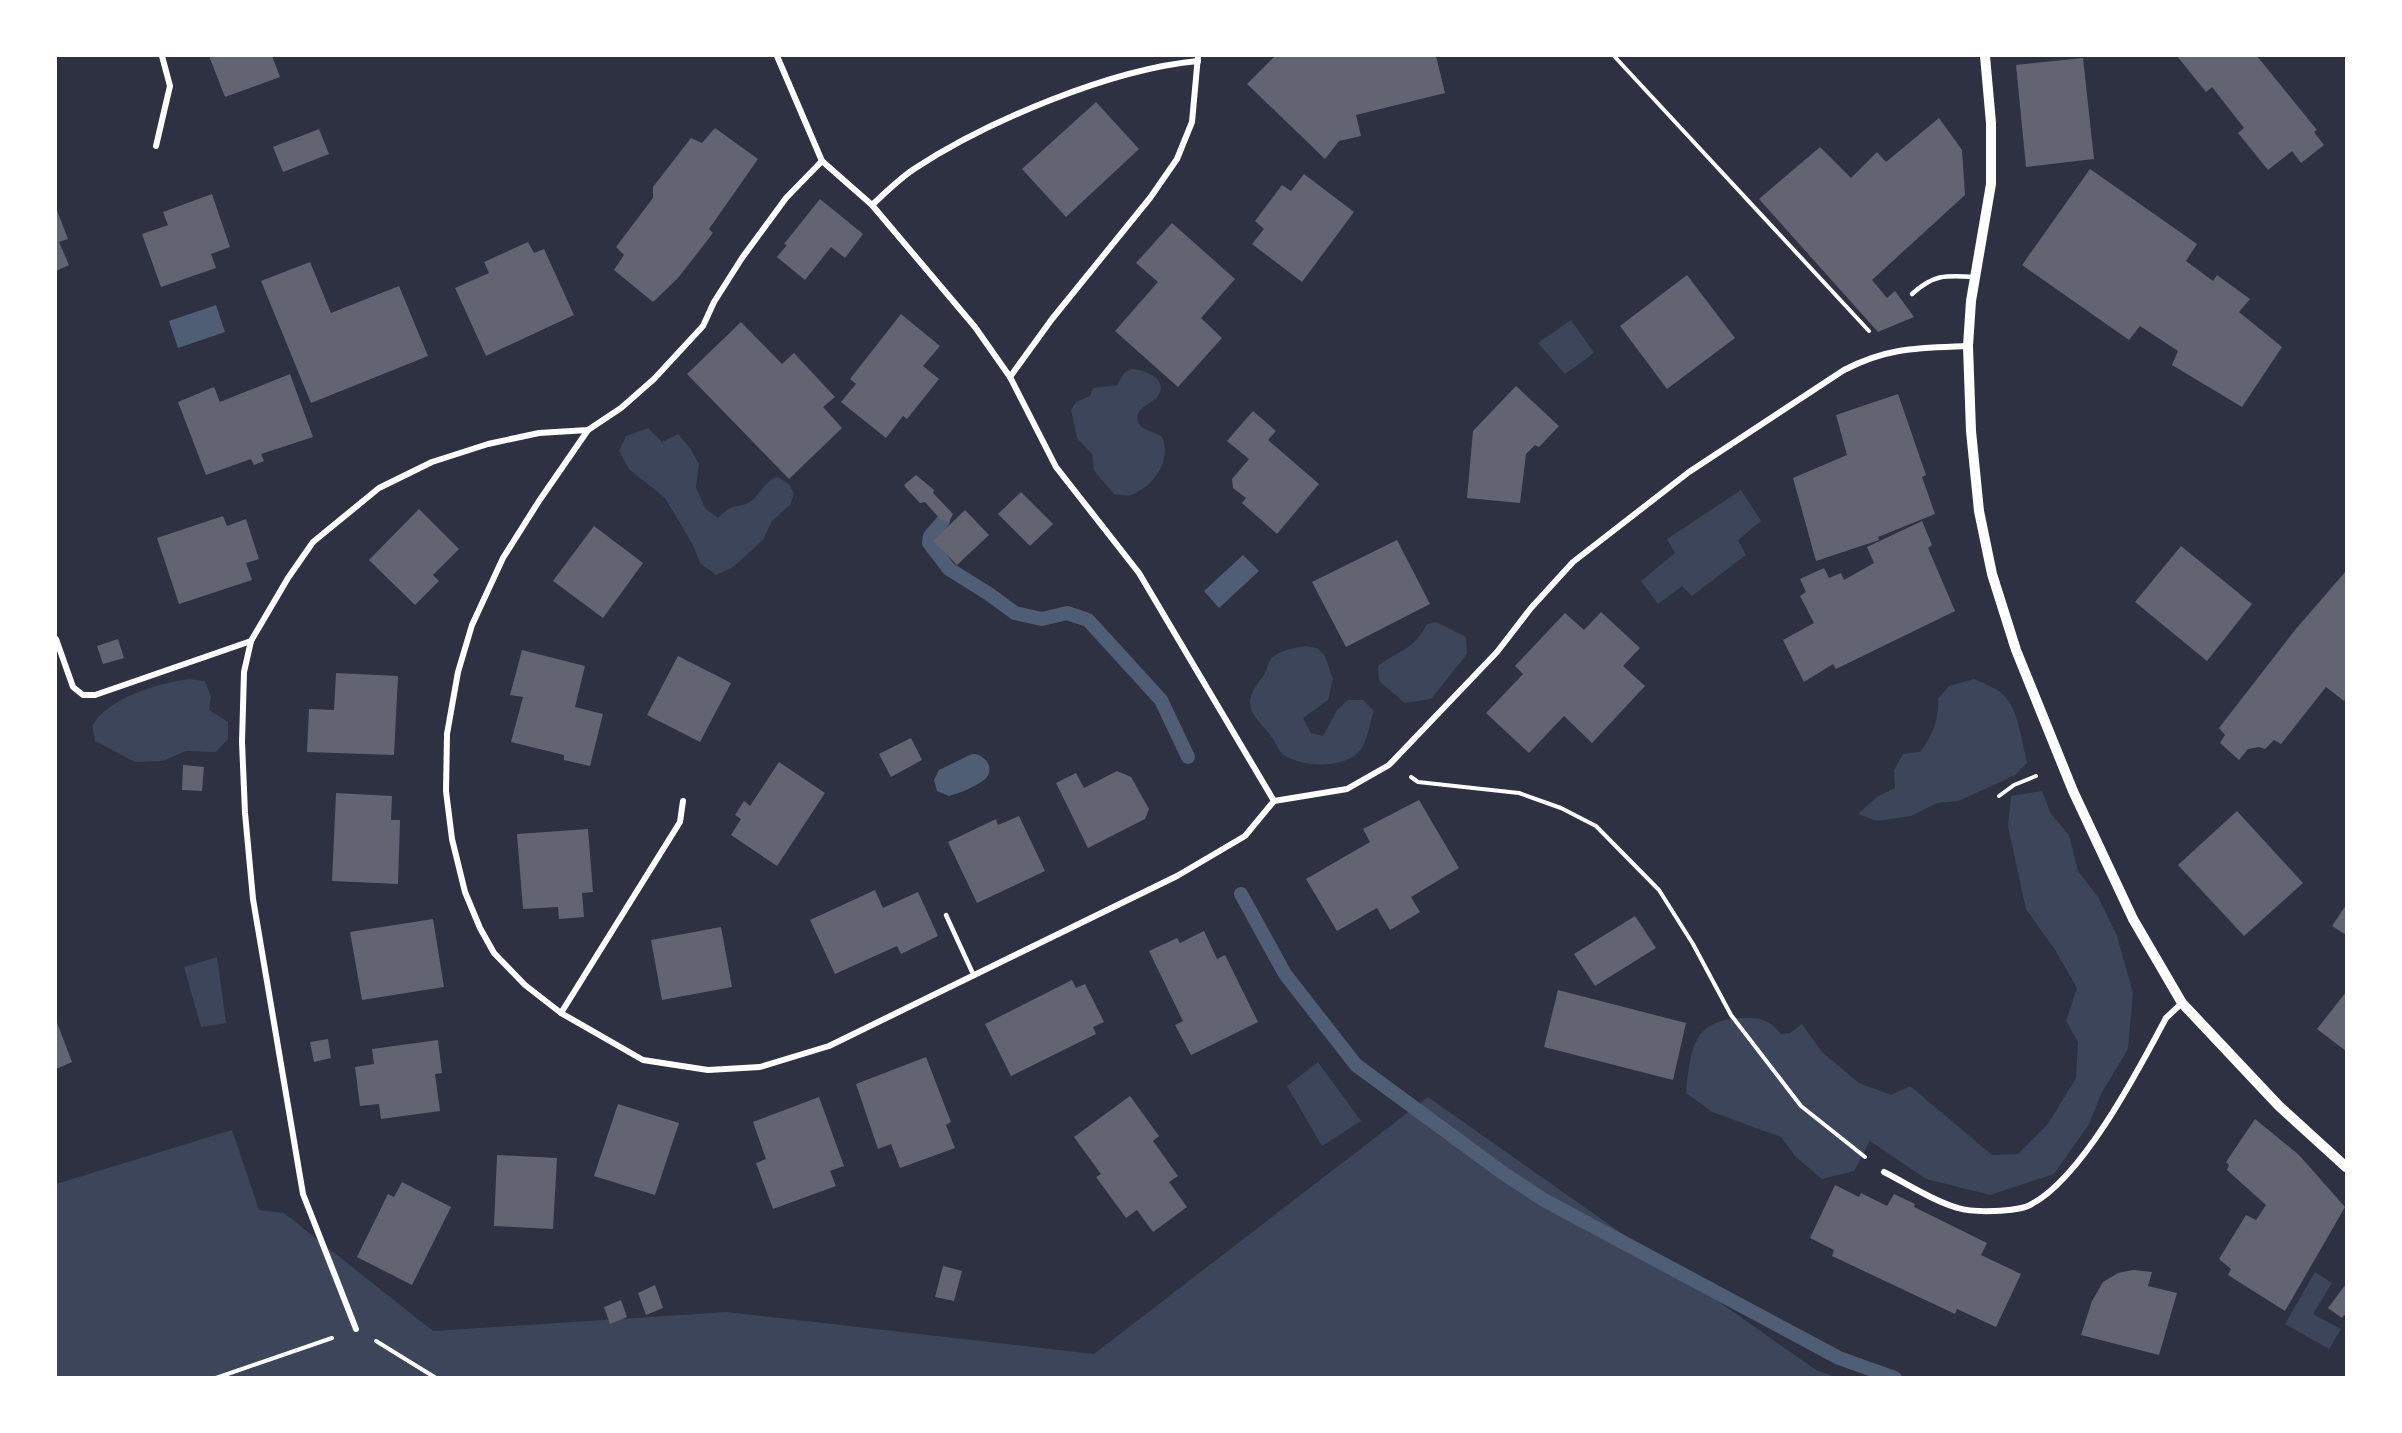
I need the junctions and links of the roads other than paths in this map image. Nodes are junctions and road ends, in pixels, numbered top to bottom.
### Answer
1 (162, 56) edge
2 (777, 56) edge
3 (1985, 56) edge
4 (1198, 58) edge
5 (156, 146) dead end
6 (822, 161) junction
7 (872, 205) junction
8 (1975, 277) junction
9 (1912, 294) dead end
10 (1968, 346) junction
11 (1010, 377) junction
12 (588, 430) junction
13 (56, 639) edge
14 (250, 641) junction
15 (683, 801) dead end
16 (1274, 801) junction
17 (946, 915) dead end
18 (974, 976) junction
19 (2182, 1003) junction
20 (561, 1013) junction
21 (2346, 1167) edge
22 (1884, 1172) road end
23 (356, 1329) road end

1 - 5 street
2 - 6 street
3 - 8 street
4 - 7 street
4 - 11 street
6 - 7 street
6 - 12 street
7 - 11 street
8 - 9 lane
8 - 10 street
10 - 16 street
10 - 19 street
11 - 16 street
12 - 14 street
12 - 20 street
13 - 14 street
14 - 23 street
15 - 20 street
16 - 18 street
17 - 18 lane
18 - 20 street
19 - 21 street
19 - 22 street

